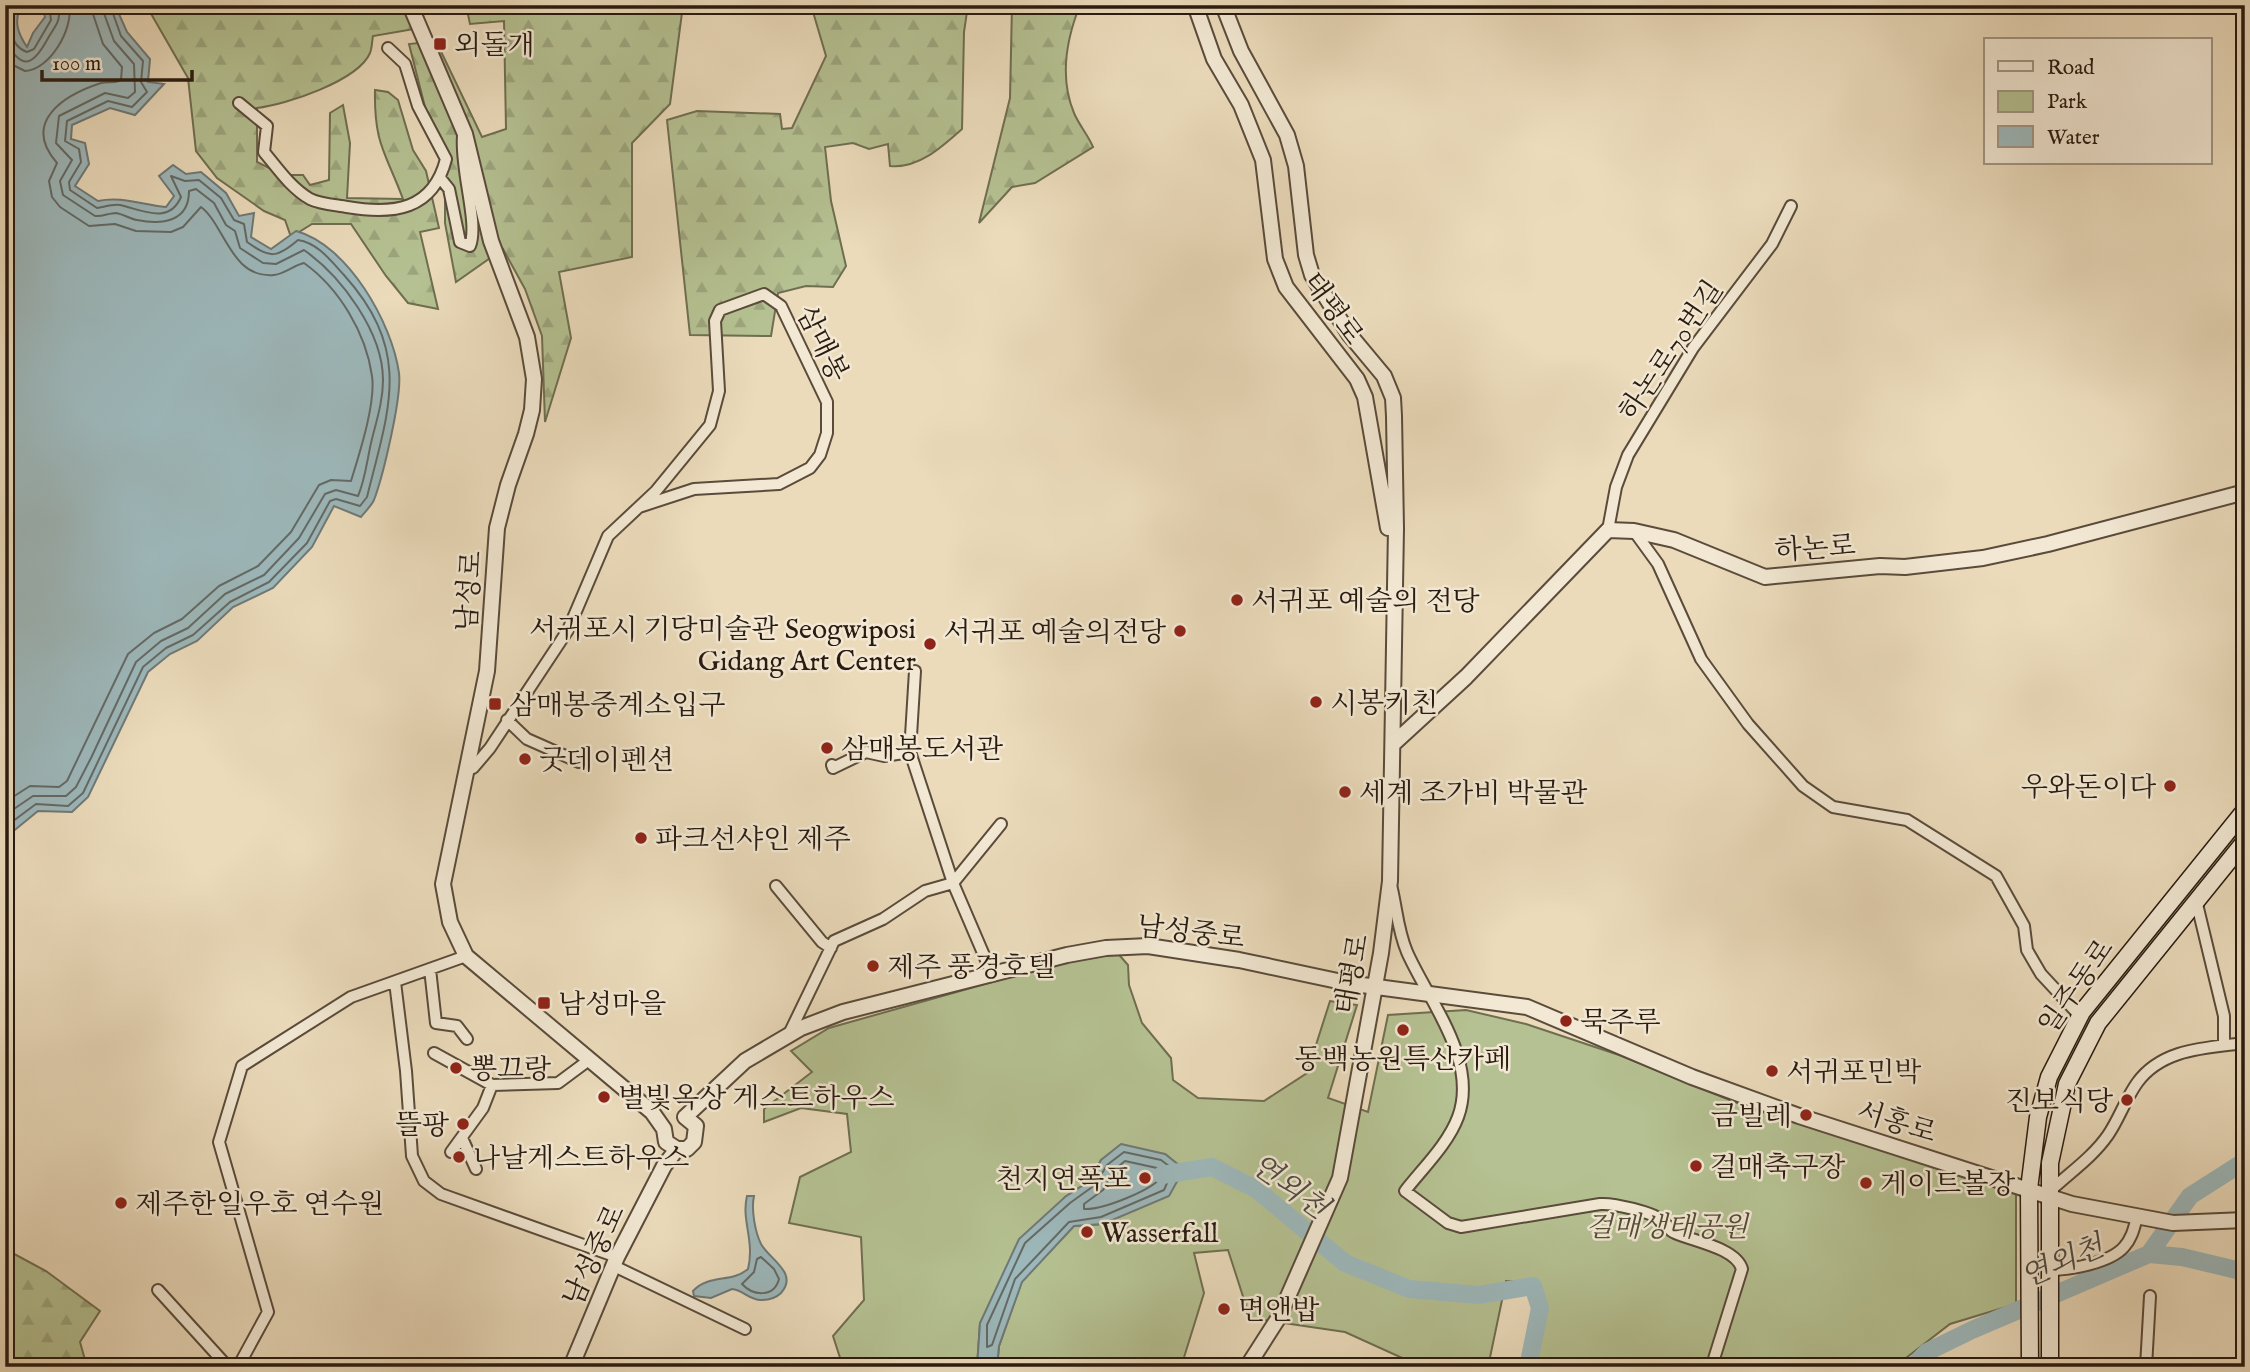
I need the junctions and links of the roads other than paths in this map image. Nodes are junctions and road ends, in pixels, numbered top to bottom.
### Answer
1 (410, 5) edge
2 (1195, 5) edge
3 (1223, 5) edge
4 (388, 48) dead end
5 (239, 103) dead end
6 (465, 134) junction
7 (441, 178) junction
8 (1791, 206) dead end
9 (2245, 492) edge
10 (639, 507) junction
11 (1608, 530) junction
12 (1634, 531) junction
13 (1393, 565) junction
14 (915, 671) dead end
15 (507, 720) junction
16 (1392, 744) junction
17 (910, 752) junction
18 (579, 762) dead end
19 (832, 765) dead end
20 (468, 767) junction
21 (2245, 810) edge
22 (1001, 824) dead end
23 (2245, 841) edge
24 (1390, 881) junction
25 (953, 883) junction
26 (776, 886) dead end
27 (2196, 900) junction
28 (831, 948) junction
29 (466, 956) junction
30 (430, 969) junction
31 (992, 974) junction
32 (395, 982) junction
33 (1373, 985) junction
34 (1428, 992) junction
35 (2080, 1016) junction
36 (789, 1034) junction
37 (467, 1039) dead end
38 (2224, 1043) junction
39 (2245, 1043) edge
40 (434, 1053) dead end
41 (589, 1060) junction
42 (492, 1084) junction
43 (678, 1122) junction
44 (462, 1138) junction
45 (673, 1147) junction
46 (451, 1152) dead end
47 (476, 1169) dead end
48 (2029, 1189) junction
49 (2049, 1194) junction
50 (2137, 1217) junction
51 (2245, 1220) edge
52 (615, 1261) junction
53 (2049, 1270) junction
54 (158, 1290) dead end
55 (2150, 1296) dead end
56 (745, 1329) dead end
57 (1713, 1362) dead end
58 (228, 1367) edge
59 (238, 1367) edge
60 (571, 1367) edge
61 (1247, 1367) edge
62 (2030, 1367) edge
63 (2050, 1367) edge
64 (2146, 1367) edge

1 - 6 street, 남성로
2 - 13 street, 태평로
3 - 13 street, 태평로
4 - 7 street
5 - 7 street
6 - 7 street
6 - 20 street, 남성로
8 - 11 street, 하논로70번길
9 - 12 street, 하논로
10 - 10 street, 삼매봉
10 - 15 street, 삼매봉
11 - 12 street, 하논로
11 - 16 street
12 - 35 street
13 - 16 street, 태평로
14 - 17 street
15 - 18 street
15 - 20 street, 삼매봉
16 - 24 street, 태평로
17 - 19 street
17 - 25 street
20 - 29 street, 남성로
21 - 35 main road, 일주동로
22 - 25 street
23 - 27 main road, 일주동로
24 - 33 street, 태평로
24 - 34 street
25 - 28 street
25 - 31 street
26 - 28 street
27 - 38 street
27 - 49 main road, 일주동로
28 - 36 street
29 - 30 street
29 - 41 street, 남성로
30 - 32 street
30 - 37 street
31 - 33 street, 남성중로
31 - 36 street, 남성중로
32 - 52 street
32 - 59 street
33 - 34 street, 서홍로
33 - 61 street, 태평로
34 - 48 street, 서홍로
34 - 57 street
35 - 48 main road, 일주동로
36 - 43 street, 남성중로
38 - 39 street
38 - 49 street
40 - 42 street
41 - 42 street
41 - 43 street, 남성로
42 - 44 street
43 - 45 street
43 - 45 street, 남성중로
44 - 46 street
44 - 47 street
45 - 52 street, 남성중로
48 - 49 street, 서홍로
48 - 62 main road, 일주동로
49 - 50 street, 서홍로
49 - 53 main road, 일주동로
50 - 51 street, 서홍로
50 - 53 street
52 - 56 street
52 - 60 street, 남성중로
53 - 63 main road, 일주동로
54 - 58 street
55 - 64 street

